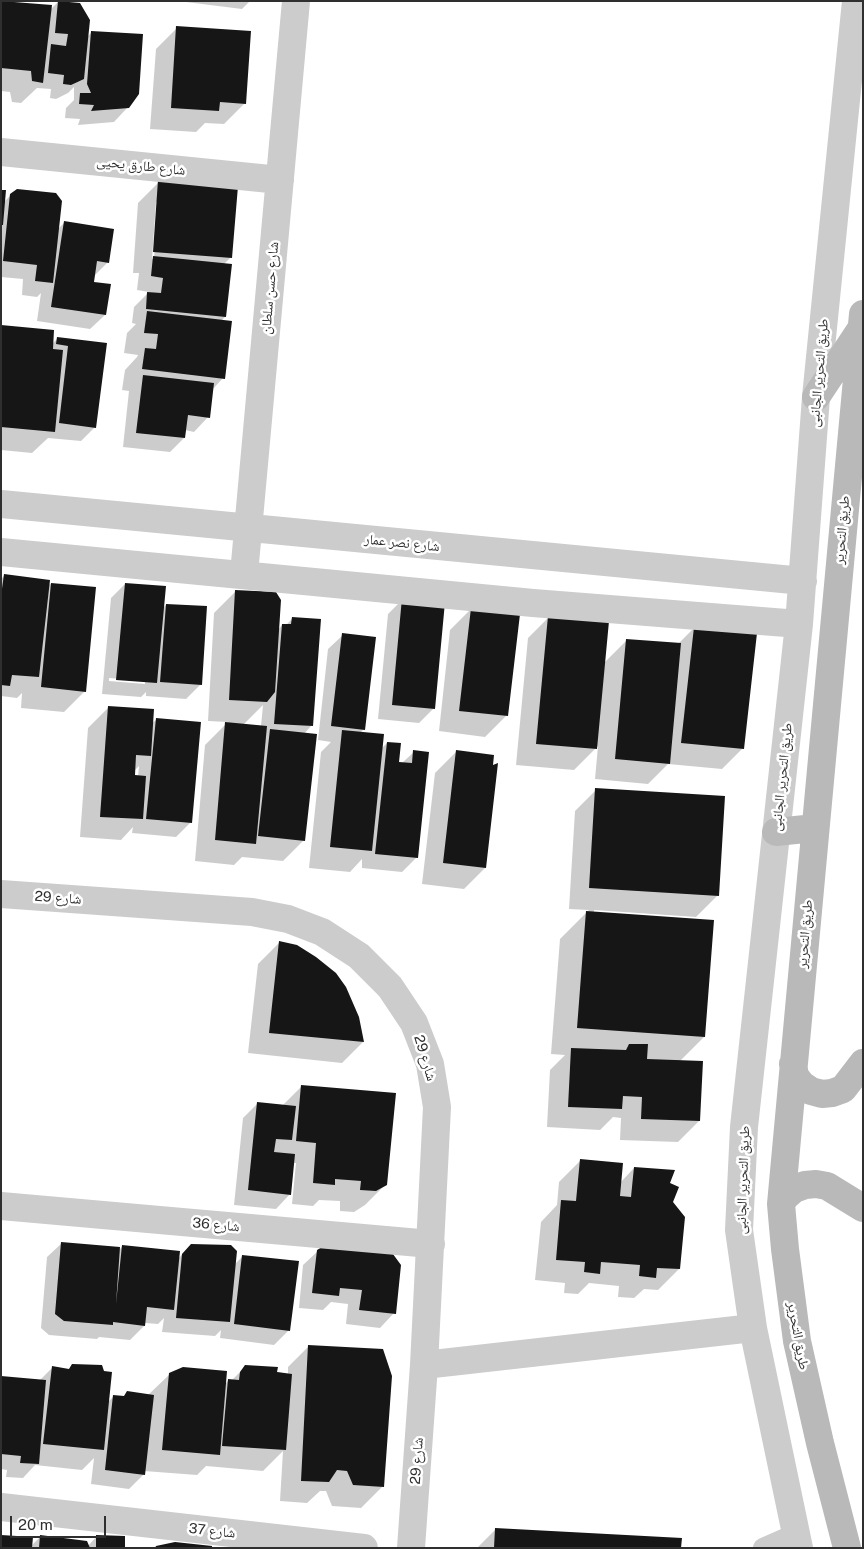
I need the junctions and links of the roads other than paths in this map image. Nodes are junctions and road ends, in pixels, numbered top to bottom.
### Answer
1 (296, 1) edge
2 (856, 1) edge
3 (1, 152) edge
4 (280, 180) junction
5 (862, 322) edge
6 (816, 397) junction
7 (1, 504) edge
8 (249, 528) junction
9 (1, 552) edge
10 (244, 574) junction
11 (803, 581) junction
12 (799, 624) junction
13 (815, 828) junction
14 (776, 832) junction
15 (1, 894) edge
16 (863, 1063) edge
17 (793, 1064) junction
18 (781, 1204) junction
19 (1, 1206) edge
20 (863, 1208) edge
21 (431, 1244) junction
22 (753, 1328) junction
23 (424, 1364) junction
24 (1, 1507) edge
25 (797, 1541) edge
26 (364, 1548) edge
27 (411, 1548) edge
28 (763, 1548) edge
29 (848, 1548) edge

1 - 4 street, شارع حسن سلطان
2 - 6 street, طريق التحرير الجانبى
3 - 4 street, شارع طارق يحيى
4 - 8 street, شارع حسن سلطان
5 - 6 street
5 - 13 street, طريق التحرير
6 - 11 street, طريق التحرير الجانبى
7 - 8 street, شارع نصر عمار
8 - 10 street, شارع حسن سلطان
8 - 11 street, شارع نصر عمار
9 - 10 street
10 - 12 street
11 - 12 street, طريق التحرير الجانبى
12 - 14 street, طريق التحرير الجانبى
13 - 14 street
13 - 17 street, طريق التحرير
14 - 22 street, طريق التحرير الجانبى
15 - 21 street, شارع 29
16 - 17 street
17 - 18 street, طريق التحرير
18 - 20 street
18 - 29 street, طريق التحرير
19 - 21 street, شارع 36
21 - 23 street, شارع 29
22 - 23 street
22 - 25 street, طريق التحرير الجانبى
23 - 27 street, شارع 29
24 - 26 street, شارع 37
25 - 28 lane

